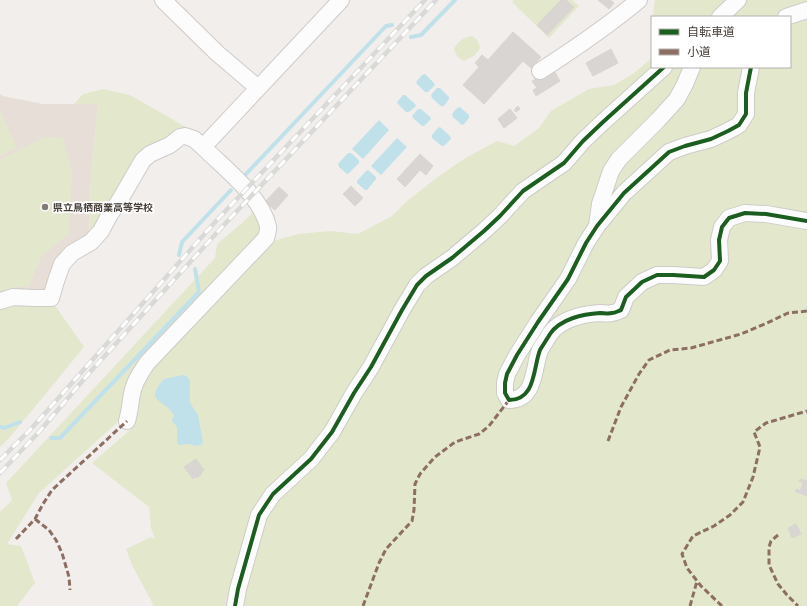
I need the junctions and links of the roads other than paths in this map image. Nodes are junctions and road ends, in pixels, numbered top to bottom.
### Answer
1 (163, 0) edge
2 (341, 0) edge
3 (639, 0) edge
4 (738, 0) edge
5 (807, 10) edge
6 (721, 16) edge
7 (789, 16) edge
8 (663, 68) edge
9 (692, 68) edge
10 (751, 68) edge
11 (540, 71) dead end
12 (258, 88) junction
13 (202, 147) junction
14 (807, 221) edge
15 (597, 226) junction
16 (0, 301) edge
17 (127, 421) dead end
18 (235, 606) edge

1 - 12 street
2 - 12 street
3 - 11 street
4 - 6 street
5 - 7 street
8 - 18 street
9 - 15 street
10 - 15 street
12 - 13 street
13 - 16 street
13 - 17 street
14 - 15 street

